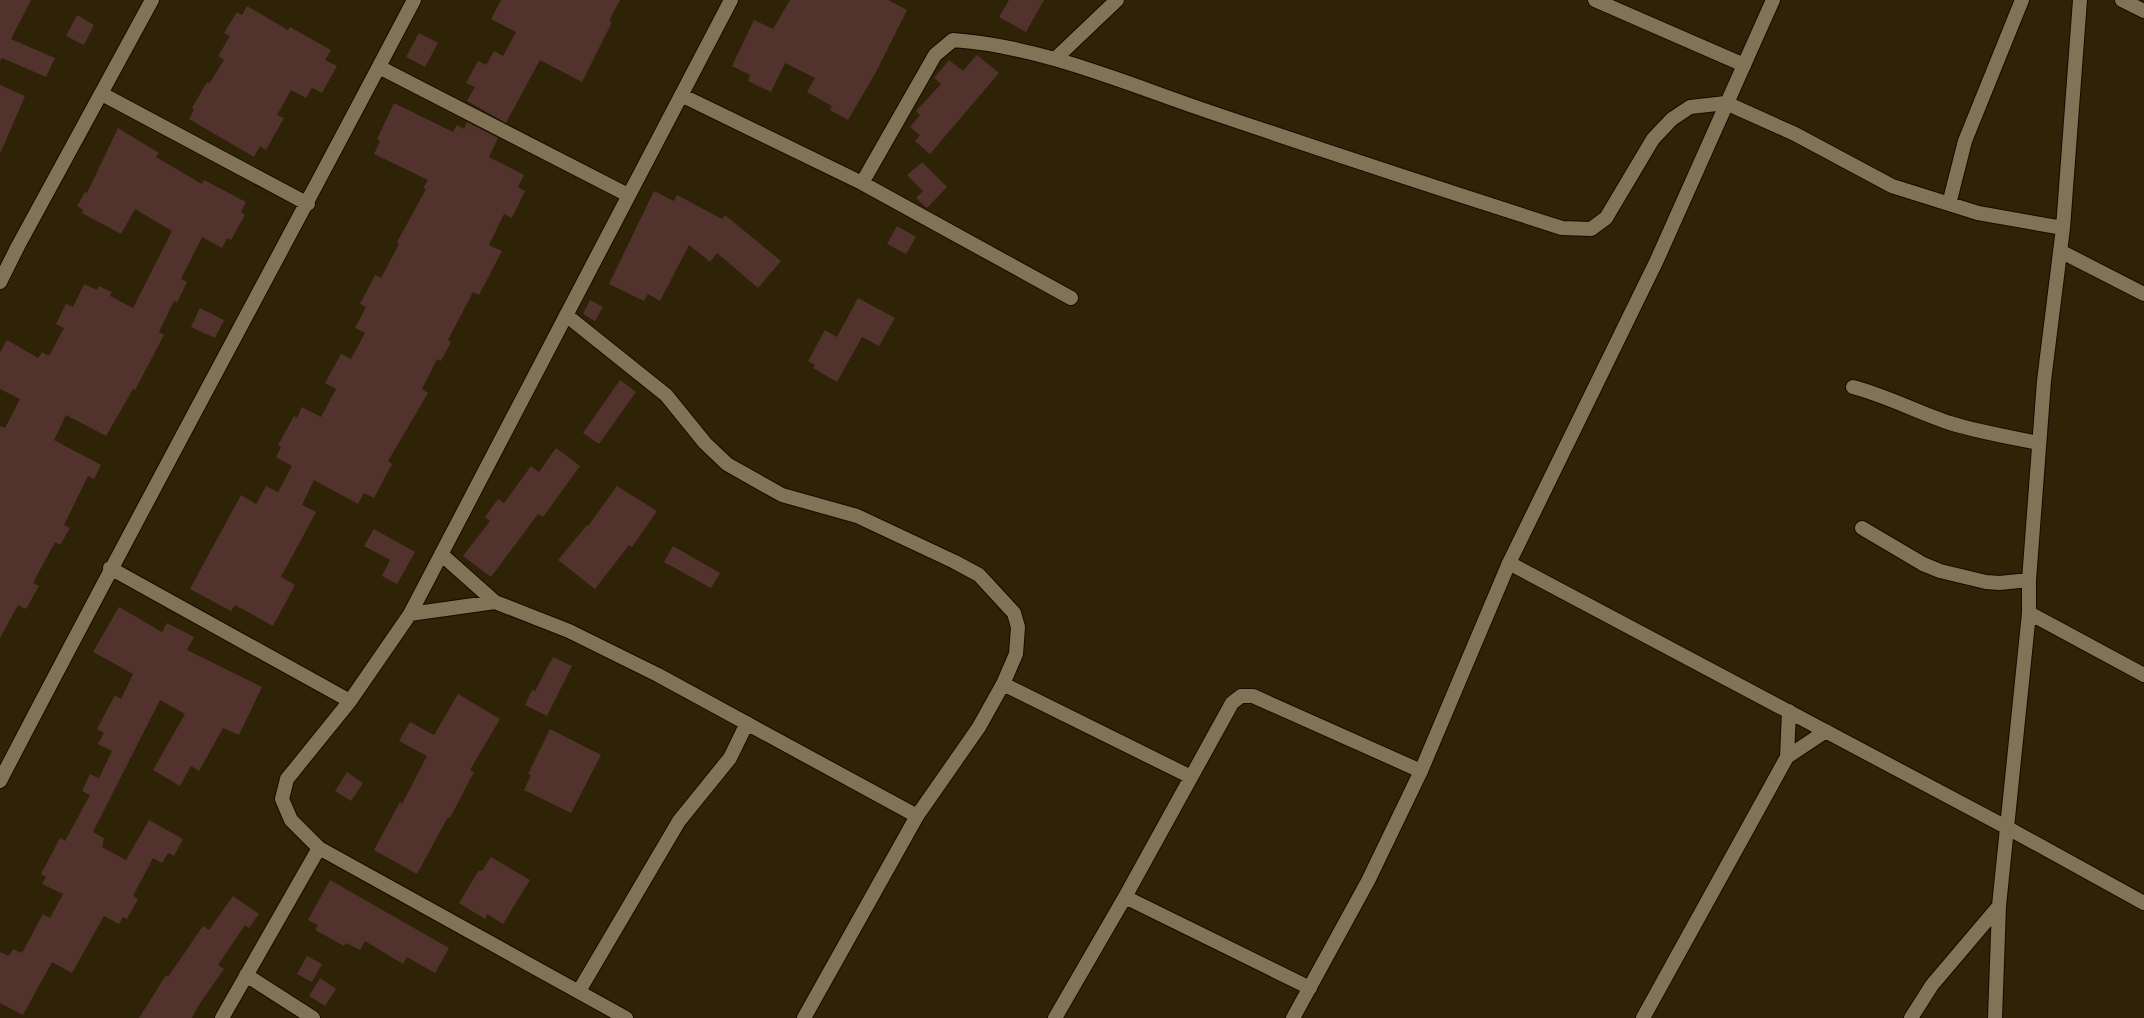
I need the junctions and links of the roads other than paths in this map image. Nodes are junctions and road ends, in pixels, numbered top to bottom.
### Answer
1 (152, 0) edge
2 (414, 0) edge
3 (731, 0) edge
4 (1117, 0) edge
5 (1595, 0) edge
6 (1772, 0) edge
7 (2022, 0) edge
8 (2080, 0) edge
9 (2122, 0) edge
10 (2144, 11) edge
11 (1055, 60) junction
12 (1744, 65) junction
13 (379, 67) junction
14 (102, 94) junction
15 (681, 95) junction
16 (1726, 103) junction
17 (862, 183) junction
18 (628, 195) junction
19 (308, 204) junction
20 (1949, 204) junction
21 (2063, 228) junction
22 (2060, 251) junction
23 (0, 282) edge
24 (2144, 294) edge
25 (1071, 298) dead end
26 (566, 315) junction
27 (1853, 387) dead end
28 (2040, 442) junction
29 (1862, 528) dead end
30 (441, 554) junction
31 (1509, 563) junction
32 (110, 568) junction
33 (2029, 580) junction
34 (495, 602) junction
35 (2029, 612) junction
36 (410, 614) junction
37 (2144, 675) edge
38 (1003, 684) junction
39 (350, 700) junction
40 (1789, 711) junction
41 (747, 723) junction
42 (1826, 731) junction
43 (1786, 757) junction
44 (1421, 771) junction
45 (1191, 776) junction
46 (0, 781) edge
47 (917, 816) junction
48 (2006, 827) junction
49 (319, 848) junction
50 (1125, 897) junction
51 (2144, 903) edge
52 (1999, 906) junction
53 (246, 975) junction
54 (1310, 988) junction
55 (578, 991) junction
56 (222, 1018) edge
57 (313, 1018) edge
58 (626, 1018) edge
59 (804, 1018) edge
60 (1055, 1018) edge
61 (1293, 1018) edge
62 (1643, 1018) edge
63 (1911, 1018) edge
64 (1995, 1018) edge

1 - 14 street
2 - 13 street
3 - 15 street
4 - 11 street
5 - 12 street
6 - 12 street
7 - 20 street
8 - 21 street
9 - 10 street
11 - 16 street
11 - 17 street
12 - 16 street
13 - 18 street
13 - 19 street
14 - 19 street
14 - 23 street
15 - 17 street
15 - 18 street
16 - 20 street
16 - 31 street
17 - 25 street
18 - 26 street
19 - 32 street
20 - 21 street
21 - 22 street
22 - 24 street
22 - 28 street
26 - 30 street
26 - 38 street
27 - 28 street
28 - 33 street
29 - 33 street
30 - 34 street
30 - 36 street
31 - 40 street
31 - 44 street
32 - 39 street
32 - 46 street
33 - 35 street
34 - 36 street
34 - 41 street
35 - 37 street
35 - 48 street
36 - 39 street
38 - 45 street
38 - 47 street
39 - 49 street
40 - 42 street
40 - 43 street
41 - 47 street
41 - 55 street
42 - 43 street
42 - 48 street
43 - 62 street
44 - 45 street
44 - 54 street
45 - 50 street
47 - 59 street
48 - 51 street
48 - 52 street
49 - 53 street
49 - 55 street
50 - 54 street
50 - 60 street
52 - 63 street
52 - 64 street
53 - 56 street
53 - 57 street
54 - 61 street
55 - 58 street

